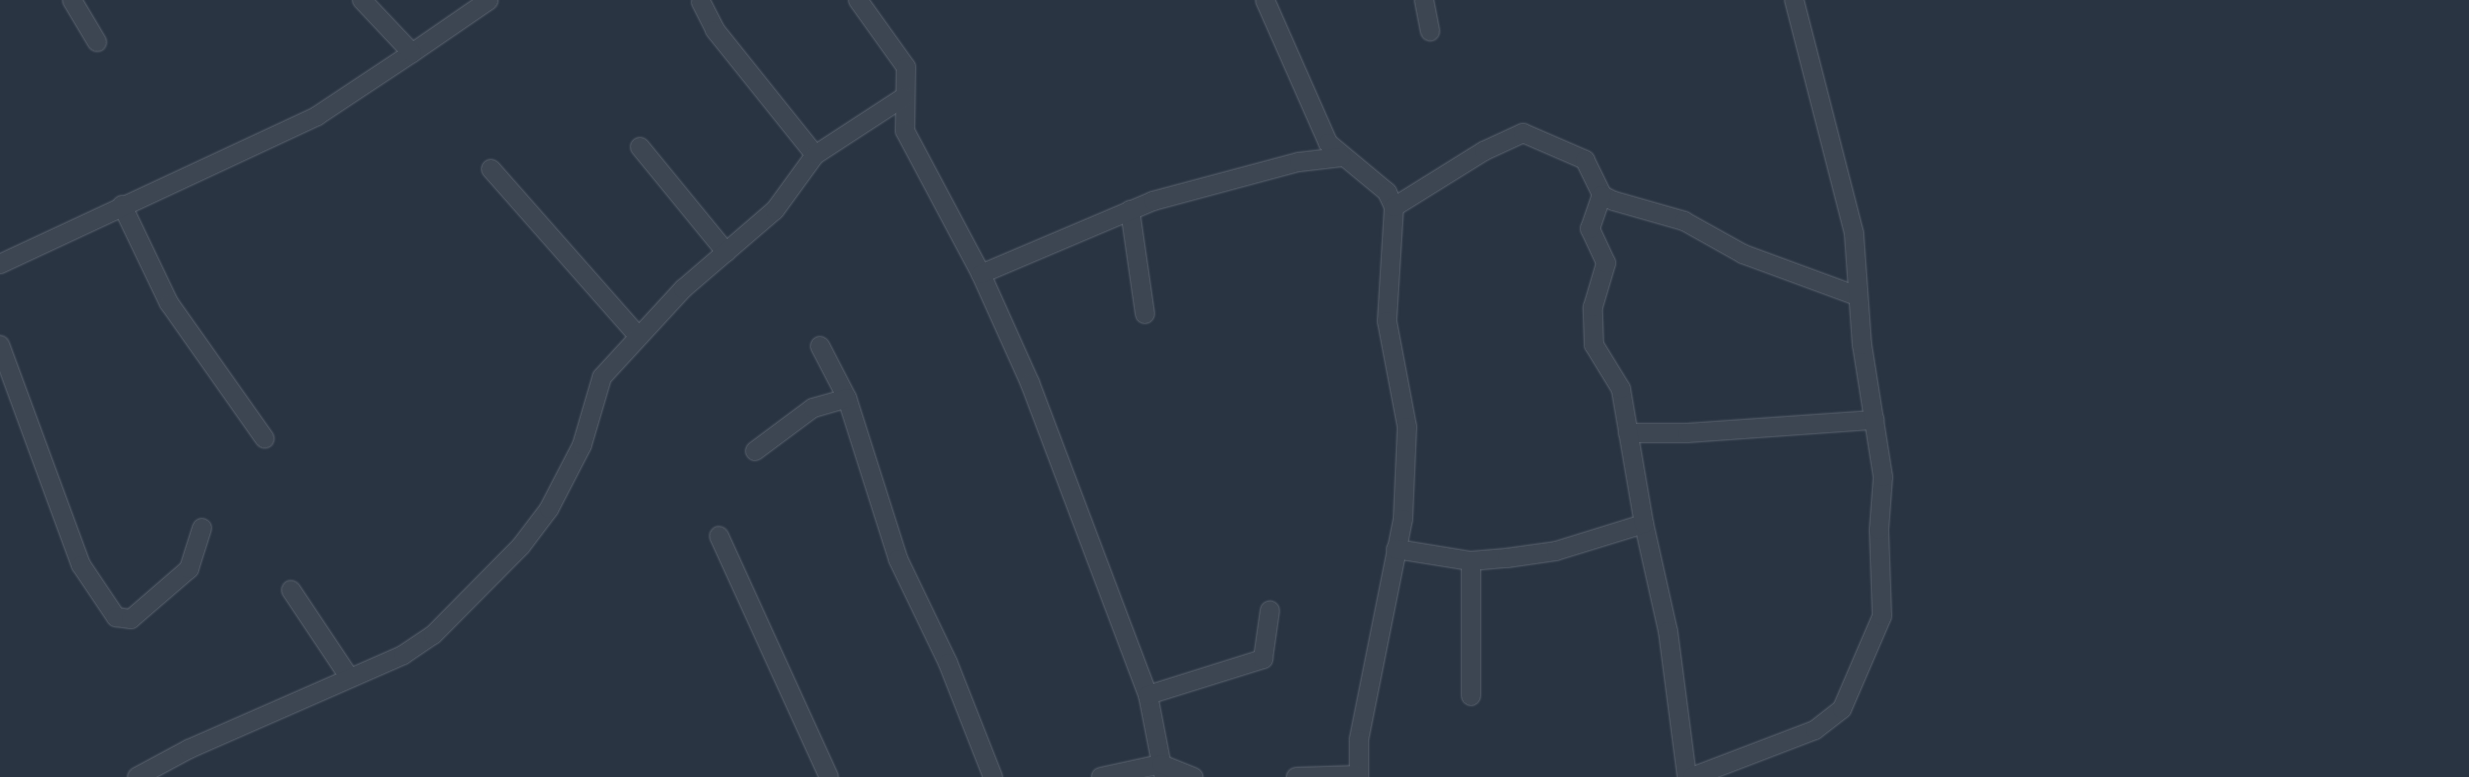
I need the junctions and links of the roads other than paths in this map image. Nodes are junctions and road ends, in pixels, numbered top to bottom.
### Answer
1 (72, 0) edge
2 (362, 0) edge
3 (489, 0) edge
4 (858, 0) edge
5 (1265, 0) edge
6 (1424, 0) edge
7 (1794, 0) edge
8 (701, 2) dead end
9 (1430, 31) dead end
10 (97, 42) dead end
11 (412, 53) junction
12 (904, 97) junction
13 (640, 147) dead end
14 (815, 155) junction
15 (1342, 157) junction
16 (491, 169) dead end
17 (1602, 196) junction
18 (122, 205) junction
19 (1394, 207) junction
20 (1130, 210) junction
21 (726, 252) junction
22 (0, 264) edge
23 (981, 274) junction
24 (1857, 296) junction
25 (1144, 314) dead end
26 (638, 336) junction
27 (0, 345) edge
28 (820, 346) dead end
29 (848, 398) junction
30 (1875, 420) junction
31 (1628, 433) junction
32 (265, 440) dead end
33 (756, 451) dead end
34 (1644, 524) junction
35 (202, 528) dead end
36 (719, 536) dead end
37 (1396, 549) junction
38 (1471, 561) junction
39 (291, 590) dead end
40 (1270, 610) dead end
41 (349, 677) junction
42 (1148, 695) junction
43 (1471, 696) dead end
44 (1162, 771) edge
45 (1359, 776) edge
46 (137, 777) edge
47 (829, 777) edge
48 (992, 777) edge
49 (1101, 777) edge
50 (1193, 777) edge
51 (1296, 777) edge
52 (1687, 777) edge
53 (1692, 777) edge

1 - 10 street
2 - 11 street
3 - 11 street
4 - 12 street
5 - 15 street
6 - 9 street
7 - 24 street
8 - 14 street
11 - 18 street
12 - 14 street
12 - 23 street
13 - 21 street
14 - 21 street
15 - 19 street
15 - 20 street
16 - 26 street
17 - 19 street
17 - 24 street
17 - 31 street
18 - 22 street
18 - 32 street
19 - 37 street
20 - 23 street
20 - 25 street
21 - 26 street
23 - 42 street
24 - 30 street
26 - 41 street
27 - 35 street
28 - 29 street
29 - 33 street
29 - 48 street
30 - 31 street
30 - 53 street
31 - 34 street
34 - 38 street
34 - 52 street
36 - 47 street
37 - 38 street
37 - 45 street
38 - 43 street
39 - 41 street
40 - 42 street
41 - 46 street
42 - 44 street
44 - 49 street
44 - 50 street
45 - 51 street

